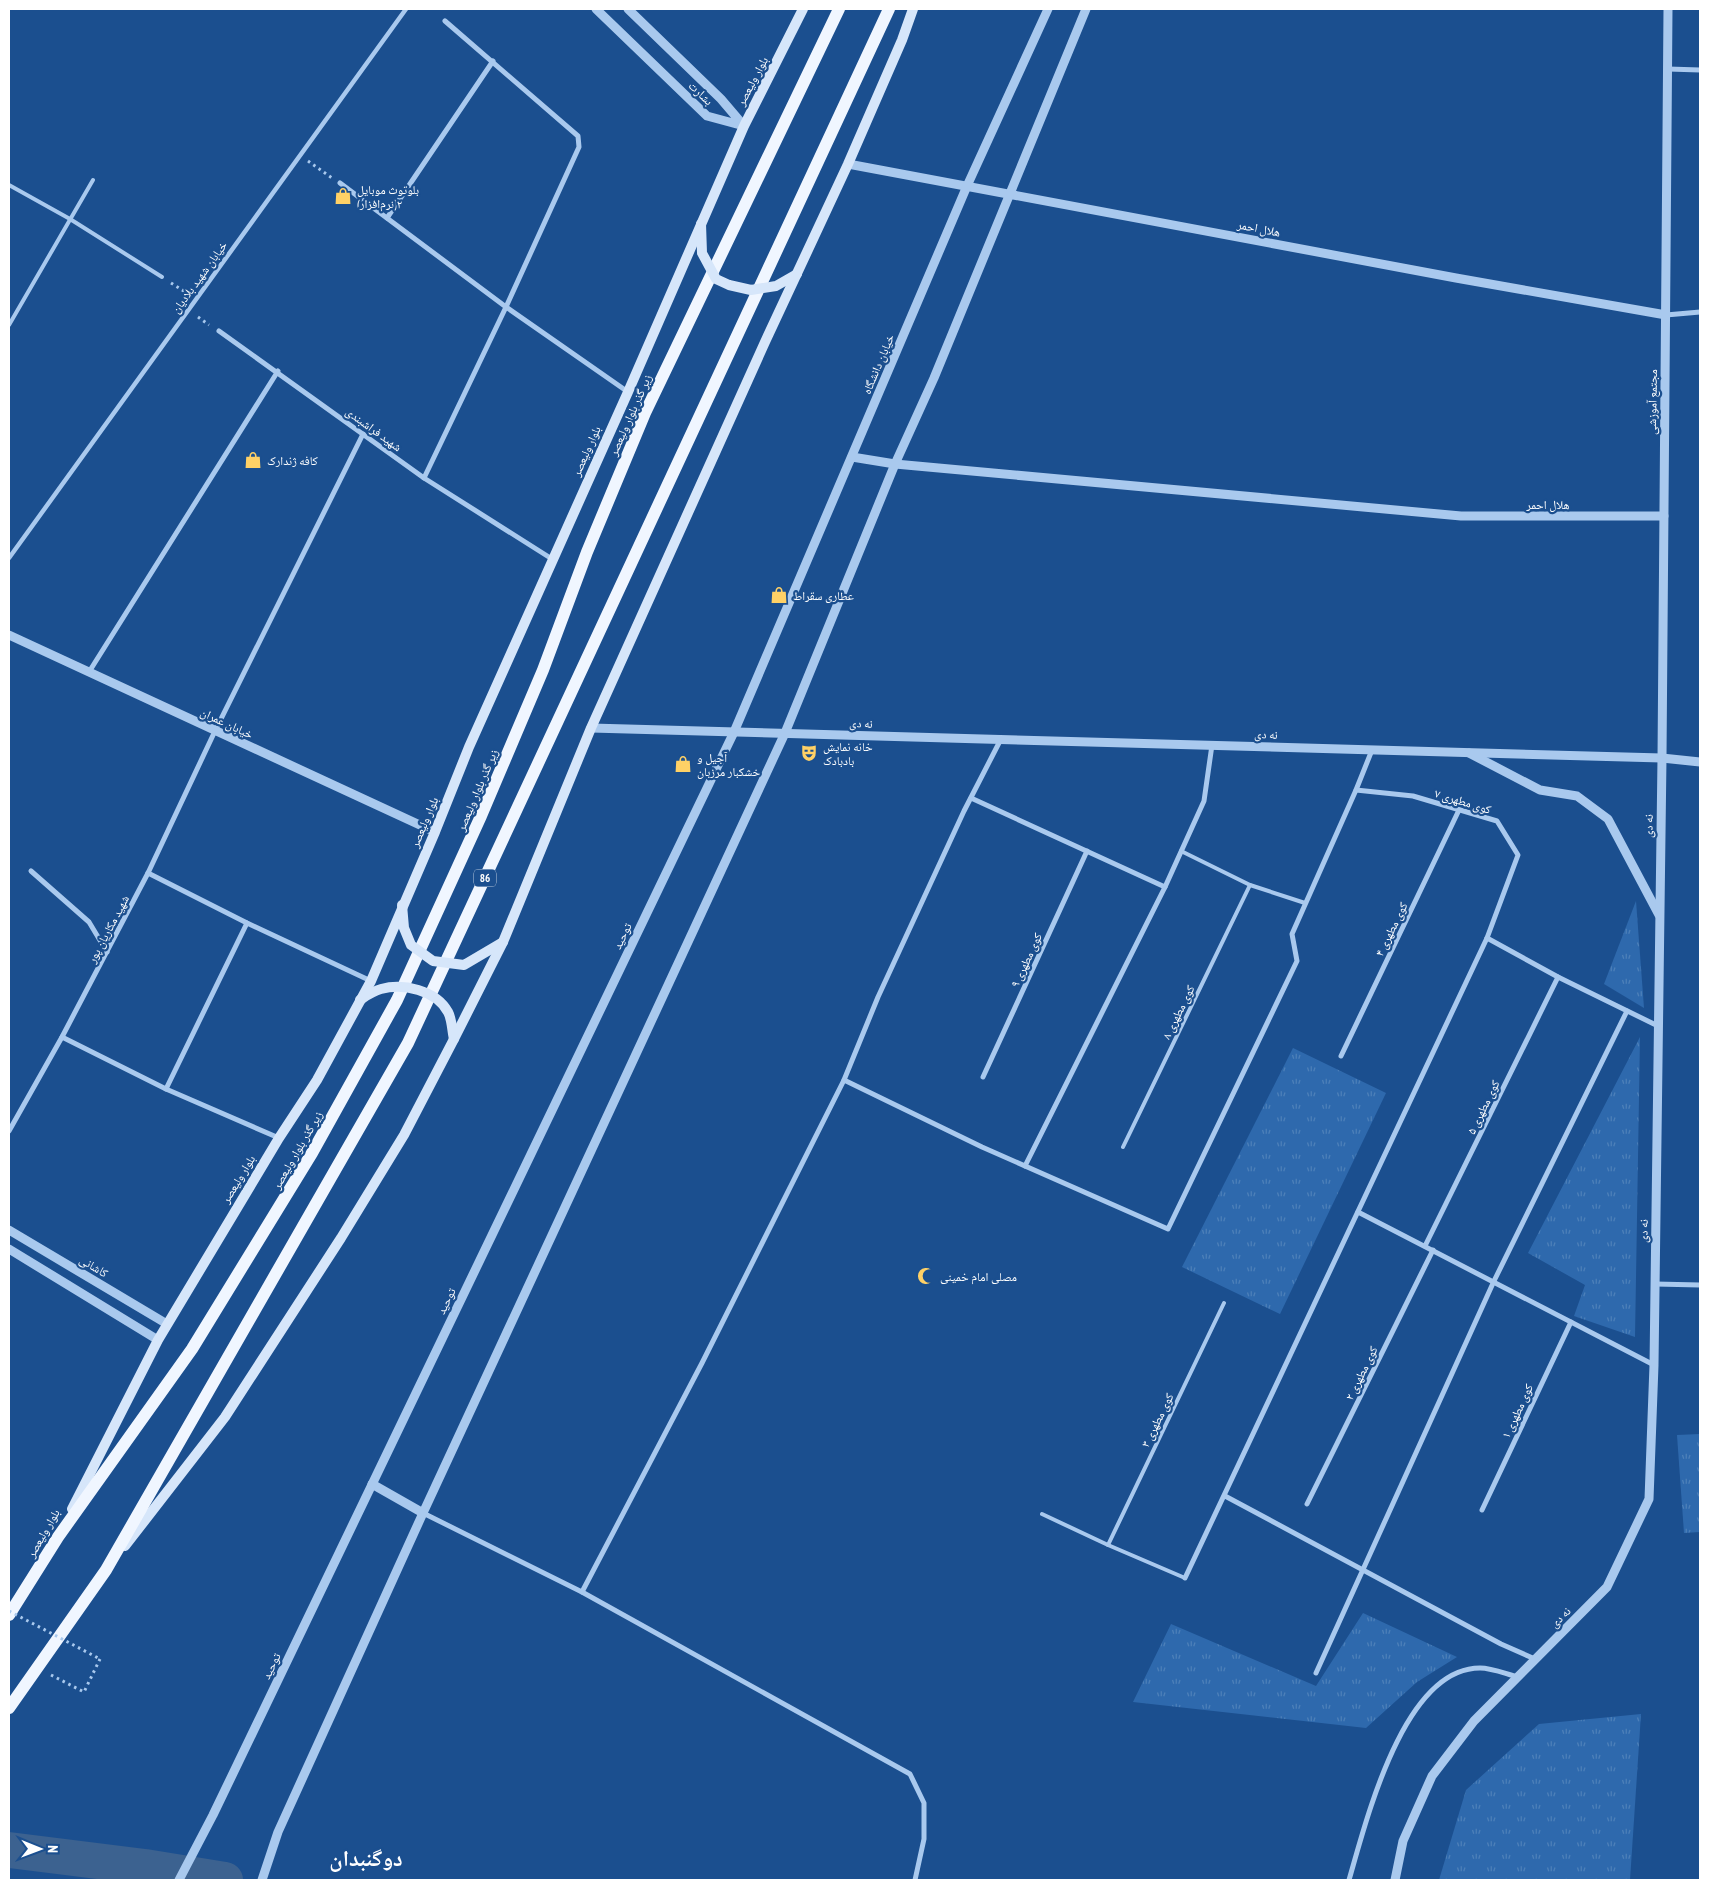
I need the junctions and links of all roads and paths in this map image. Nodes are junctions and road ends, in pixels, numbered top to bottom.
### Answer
1 (406, 9) edge
2 (596, 9) edge
3 (628, 9) edge
4 (803, 9) edge
5 (839, 9) edge
6 (888, 9) edge
7 (913, 9) edge
8 (1048, 9) edge
9 (1086, 9) edge
10 (1668, 9) edge
11 (445, 21) dead end
12 (493, 61) junction
13 (1668, 69) junction
14 (1700, 70) edge
15 (744, 126) junction
16 (300, 155) junction
17 (848, 164) junction
18 (93, 180) dead end
19 (340, 183) joint
20 (9, 185) edge
21 (968, 186) junction
22 (1010, 194) junction
23 (387, 218) junction
24 (70, 219) junction
25 (701, 224) junction
26 (797, 274) junction
27 (162, 278) joint
28 (196, 298) junction
29 (506, 307) junction
30 (187, 310) junction
31 (1700, 312) edge
32 (1666, 315) junction
33 (9, 325) edge
34 (219, 331) joint
35 (278, 372) junction
36 (628, 392) junction
37 (363, 434) junction
38 (852, 457) junction
39 (895, 464) junction
40 (424, 478) junction
41 (1664, 516) junction
42 (9, 558) edge
43 (552, 559) junction
44 (9, 635) edge
45 (88, 672) junction
46 (591, 728) junction
47 (215, 731) junction
48 (734, 732) junction
49 (784, 733) junction
50 (1001, 739) junction
51 (1212, 745) junction
52 (1372, 750) junction
53 (1466, 752) junction
54 (1662, 758) junction
55 (1700, 762) edge
56 (1356, 790) junction
57 (971, 798) junction
58 (1460, 810) junction
59 (436, 832) junction
60 (1087, 851) junction
61 (1181, 851) junction
62 (31, 871) dead end
63 (148, 874) junction
64 (1250, 885) junction
65 (1165, 887) junction
66 (1305, 903) junction
67 (402, 905) junction
68 (1660, 915) junction
69 (247, 923) junction
70 (1487, 938) junction
71 (503, 942) junction
72 (107, 952) junction
73 (1558, 977) junction
74 (371, 981) junction
75 (360, 1000) junction
76 (1627, 1011) junction
77 (1658, 1026) junction
78 (62, 1038) junction
79 (454, 1039) junction
80 (1341, 1056) dead end
81 (983, 1077) dead end
82 (844, 1080) junction
83 (166, 1089) junction
84 (9, 1131) edge
85 (278, 1138) junction
86 (1123, 1147) dead end
87 (1025, 1166) junction
88 (1358, 1212) junction
89 (9, 1230) edge
90 (1425, 1246) junction
91 (9, 1249) edge
92 (1433, 1250) junction
93 (1494, 1281) junction
94 (1655, 1284) junction
95 (1700, 1285) edge
96 (1224, 1303) dead end
97 (1571, 1322) junction
98 (167, 1324) junction
99 (158, 1340) junction
100 (1654, 1365) junction
101 (372, 1484) junction
102 (1225, 1496) junction
103 (1307, 1504) dead end
104 (1482, 1510) dead end
105 (422, 1513) junction
106 (1042, 1514) dead end
107 (58, 1537) junction
108 (1108, 1545) junction
109 (106, 1570) junction
110 (1364, 1570) junction
111 (1185, 1578) joint
112 (582, 1592) junction
113 (9, 1613) edge
114 (1535, 1659) junction
115 (37, 1668) junction
116 (1316, 1673) dead end
117 (1518, 1677) junction
118 (9, 1708) edge
119 (179, 1880) edge
120 (262, 1880) edge
121 (915, 1880) edge
122 (1349, 1880) edge
123 (1395, 1880) edge

1 - 16 street, خیابان شهید بلادیان
2 - 15 street, بشارت
3 - 15 street, بشارت
4 - 15 main road, بلوار ولیعصر
5 - 107 main road, زیر گذر بلوار ولیعصر
6 - 109 main road, 86
7 - 17 main road
8 - 21 street, خیابان دانشگاه
9 - 22 street
10 - 13 street, مجتمع آموزشی
11 - 12 street
12 - 23 street
12 - 29 street
13 - 14 street
13 - 32 street, مجتمع آموزشی
15 - 25 main road, بلوار ولیعصر
16 - 19 path
16 - 28 street, خیابان شهید بلادیان
17 - 21 street, هلال احمر
17 - 26 main road
18 - 24 lane
19 - 23 street
20 - 24 lane
21 - 22 street, هلال احمر
21 - 38 street, خیابان دانشگاه
22 - 32 street, هلال احمر
22 - 39 street
23 - 29 street
24 - 27 lane
24 - 33 lane
25 - 26 main road, bridge
25 - 36 main road, بلوار ولیعصر
26 - 46 main road
27 - 28 path
28 - 30 street, خیابان شهید بلادیان
29 - 36 street
29 - 40 street
30 - 34 path
30 - 42 street, خیابان شهید بلادیان
31 - 32 street
32 - 41 street, مجتمع آموزشی
34 - 35 street, شهید فراشبندی
35 - 37 street, شهید فراشبندی
35 - 45 street
36 - 43 main road, بلوار ولیعصر
37 - 40 street, شهید فراشبندی
37 - 47 street, شهید مکاریان پور
38 - 39 street, هلال احمر
38 - 48 street, خیابان دانشگاه
39 - 41 street, هلال احمر
39 - 49 street
40 - 43 street, شهید فراشبندی
41 - 54 street, مجتمع آموزشی
43 - 59 main road, بلوار ولیعصر
44 - 45 street, خیابان عمران
45 - 47 street, خیابان عمران
46 - 48 street, نه دی
46 - 71 main road
47 - 59 street, خیابان عمران
47 - 63 street, شهید مکاریان پور
48 - 49 street, نه دی
48 - 101 street, توحید
49 - 50 street, نه دی
49 - 105 street
50 - 51 street, نه دی
50 - 57 street
51 - 52 street, نه دی
51 - 61 street
52 - 53 street, نه دی
52 - 56 street
53 - 54 street, نه دی
53 - 68 street
54 - 55 street
54 - 68 street, نه دی
56 - 58 street, کوی مطهری ۷
56 - 66 street
57 - 60 street
57 - 82 street
58 - 70 street, کوی مطهری ۷
58 - 80 street, کوی مطهری ۴
59 - 67 main road, بلوار ولیعصر
60 - 65 street
60 - 81 street, کوی مطهری ۹
61 - 64 lane
61 - 65 street
62 - 72 street
63 - 69 street
63 - 72 street, شهید مکاریان پور
64 - 66 lane
64 - 86 lane, کوی مطهری ۸
65 - 87 street
66 - 87 street
67 - 71 main road, bridge
67 - 74 main road, بلوار ولیعصر
68 - 77 street, نه دی
69 - 74 street
69 - 83 street
70 - 73 street
70 - 88 street
71 - 79 main road
72 - 78 street, شهید مکاریان پور
73 - 76 street
73 - 90 street, کوی مطهری ۵
74 - 75 main road, بلوار ولیعصر
75 - 79 main road, bridge
75 - 85 main road, بلوار ولیعصر
76 - 77 street
76 - 93 street
77 - 94 street, نه دی
78 - 83 street
78 - 84 street, شهید مکاریان پور
79 - 109 main road
82 - 87 street
82 - 112 street
83 - 85 street
85 - 98 main road, بلوار ولیعصر
88 - 90 street
88 - 102 street
89 - 98 street, کاشانی
90 - 92 street
91 - 99 street
92 - 93 street
92 - 103 street, کوی مطهری ۲
93 - 97 street
93 - 110 street
94 - 95 street
94 - 100 street, نه دی
96 - 108 lane, کوی مطهری ۳
97 - 100 street
97 - 104 street, کوی مطهری ۱
98 - 99 main road, بلوار ولیعصر
99 - 107 main road, بلوار ولیعصر
100 - 114 street, نه دی
101 - 105 street
101 - 119 street, توحید
102 - 110 street
102 - 111 street
105 - 112 street
105 - 120 street
106 - 108 lane
107 - 113 main road, بلوار ولیعصر
108 - 111 lane
109 - 115 main road, 86
110 - 114 street
110 - 116 street
112 - 121 street
113 - 115 path, bridge
114 - 117 street, نه دی
115 - 118 main road, 86
117 - 122 street
117 - 123 street, نه دی

